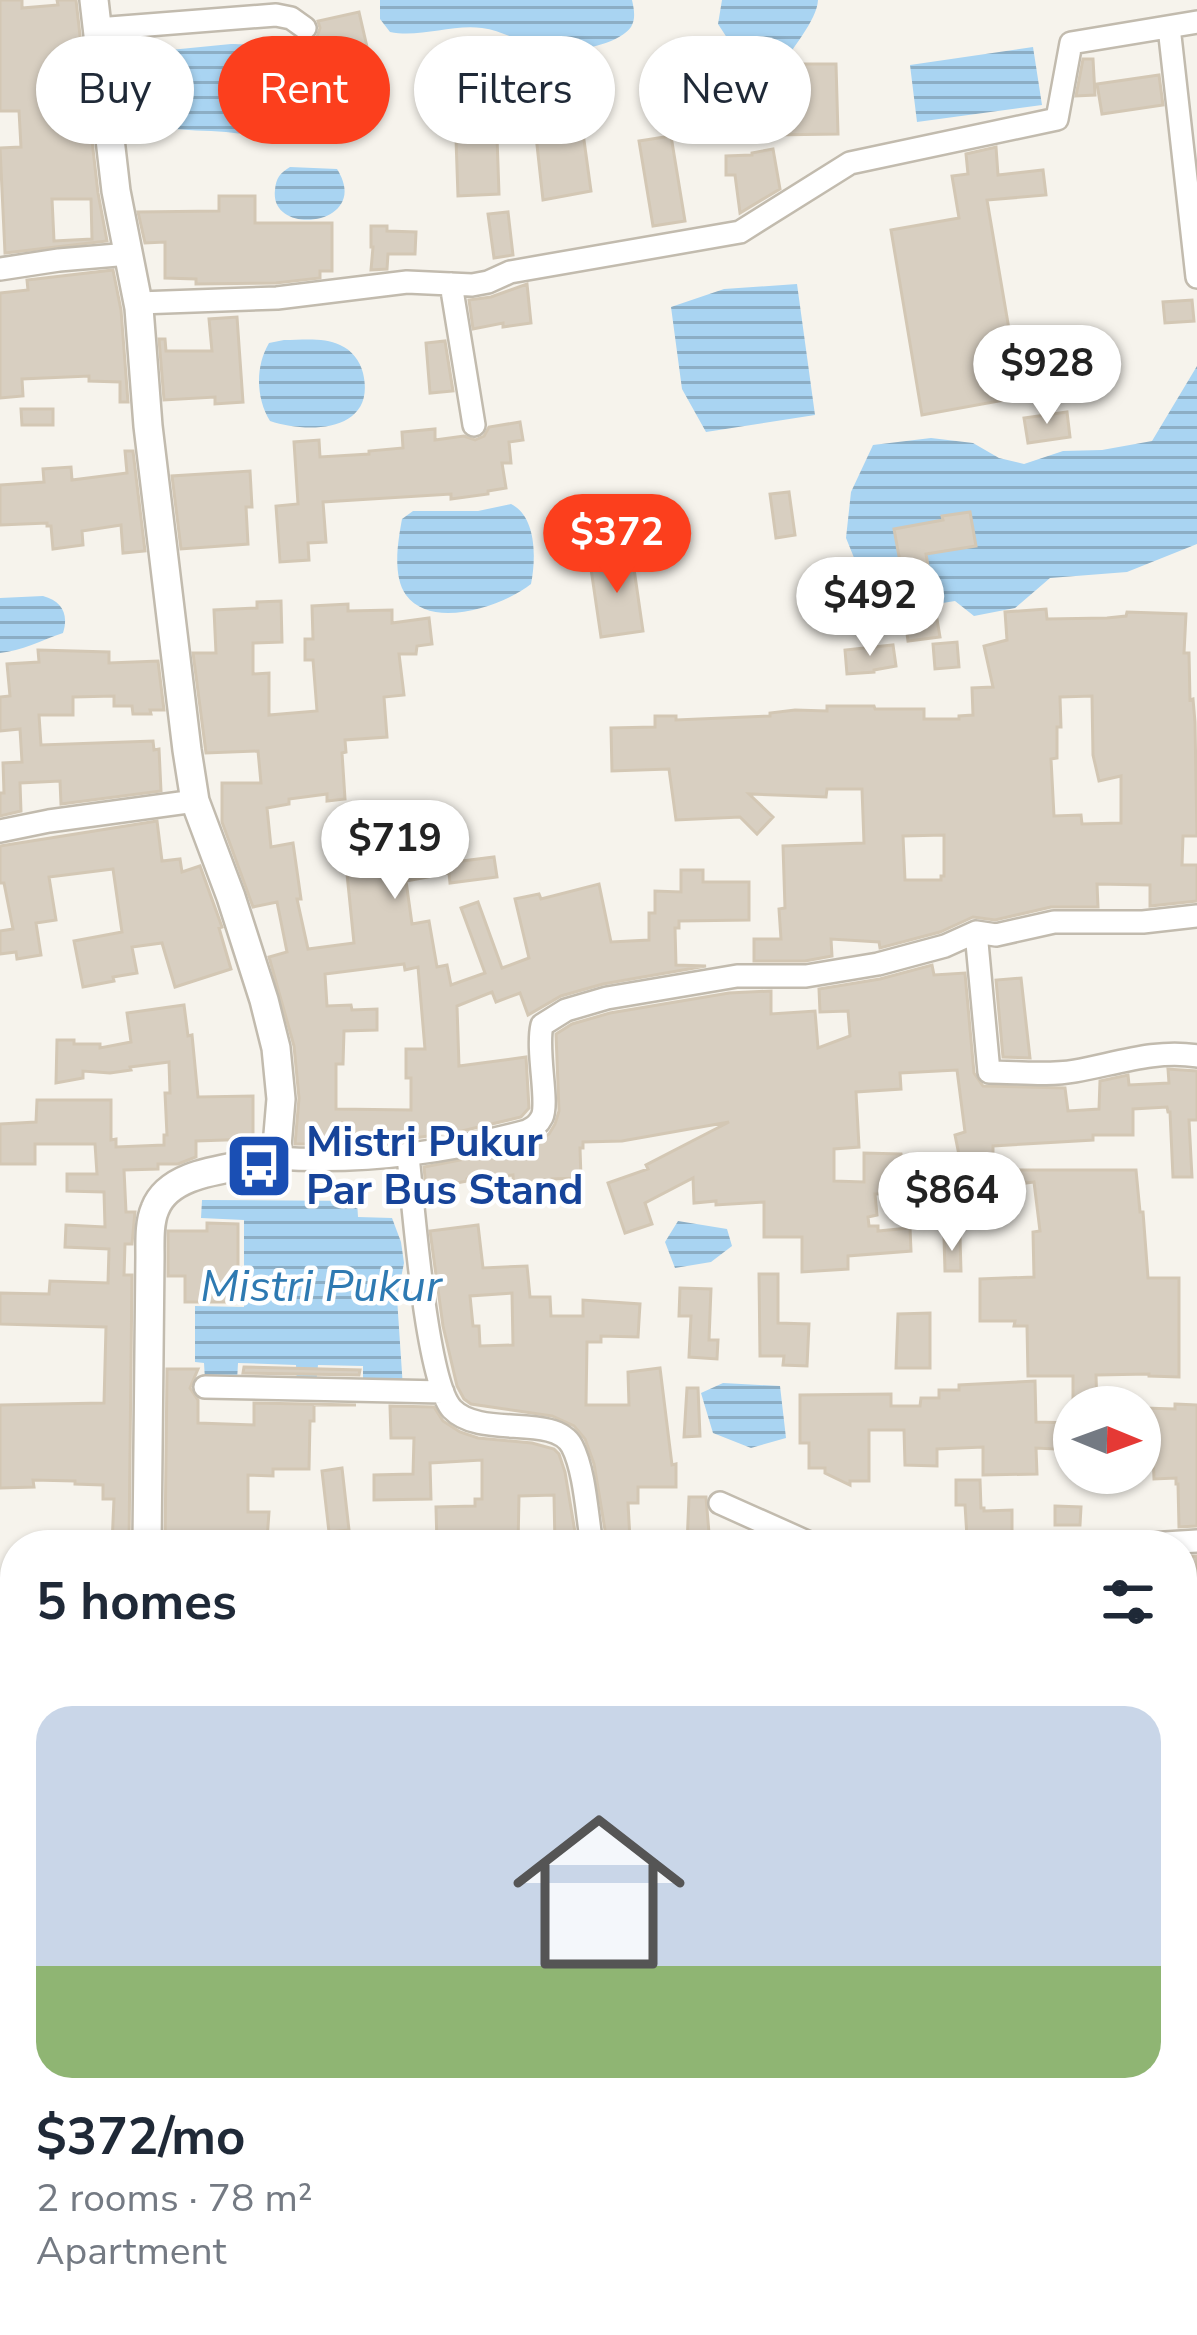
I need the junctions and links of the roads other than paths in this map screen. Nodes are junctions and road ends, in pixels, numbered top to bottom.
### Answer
1 (96, 14) edge
2 (1197, 22) edge
3 (1169, 27) junction
4 (305, 28) dead end
5 (130, 254) junction
6 (0, 269) edge
7 (1197, 277) edge
8 (451, 284) junction
9 (139, 304) junction
10 (474, 425) dead end
11 (195, 801) junction
12 (0, 831) edge
13 (1197, 916) edge
14 (976, 932) junction
15 (1197, 1057) edge
16 (408, 1156) junction
17 (276, 1158) junction
18 (205, 1387) dead end
19 (443, 1392) junction
20 (720, 1503) dead end
21 (147, 1530) edge
22 (589, 1530) edge
23 (780, 1530) edge

1 - 4 street
1 - 5 street
2 - 3 street
3 - 7 street
3 - 8 street
5 - 6 street
5 - 9 street
8 - 9 street
8 - 10 street
9 - 11 street
11 - 12 street
11 - 17 street
13 - 14 street
14 - 15 street
14 - 16 street
16 - 17 street
16 - 19 street
17 - 21 street
18 - 19 street
19 - 22 street
20 - 23 street

